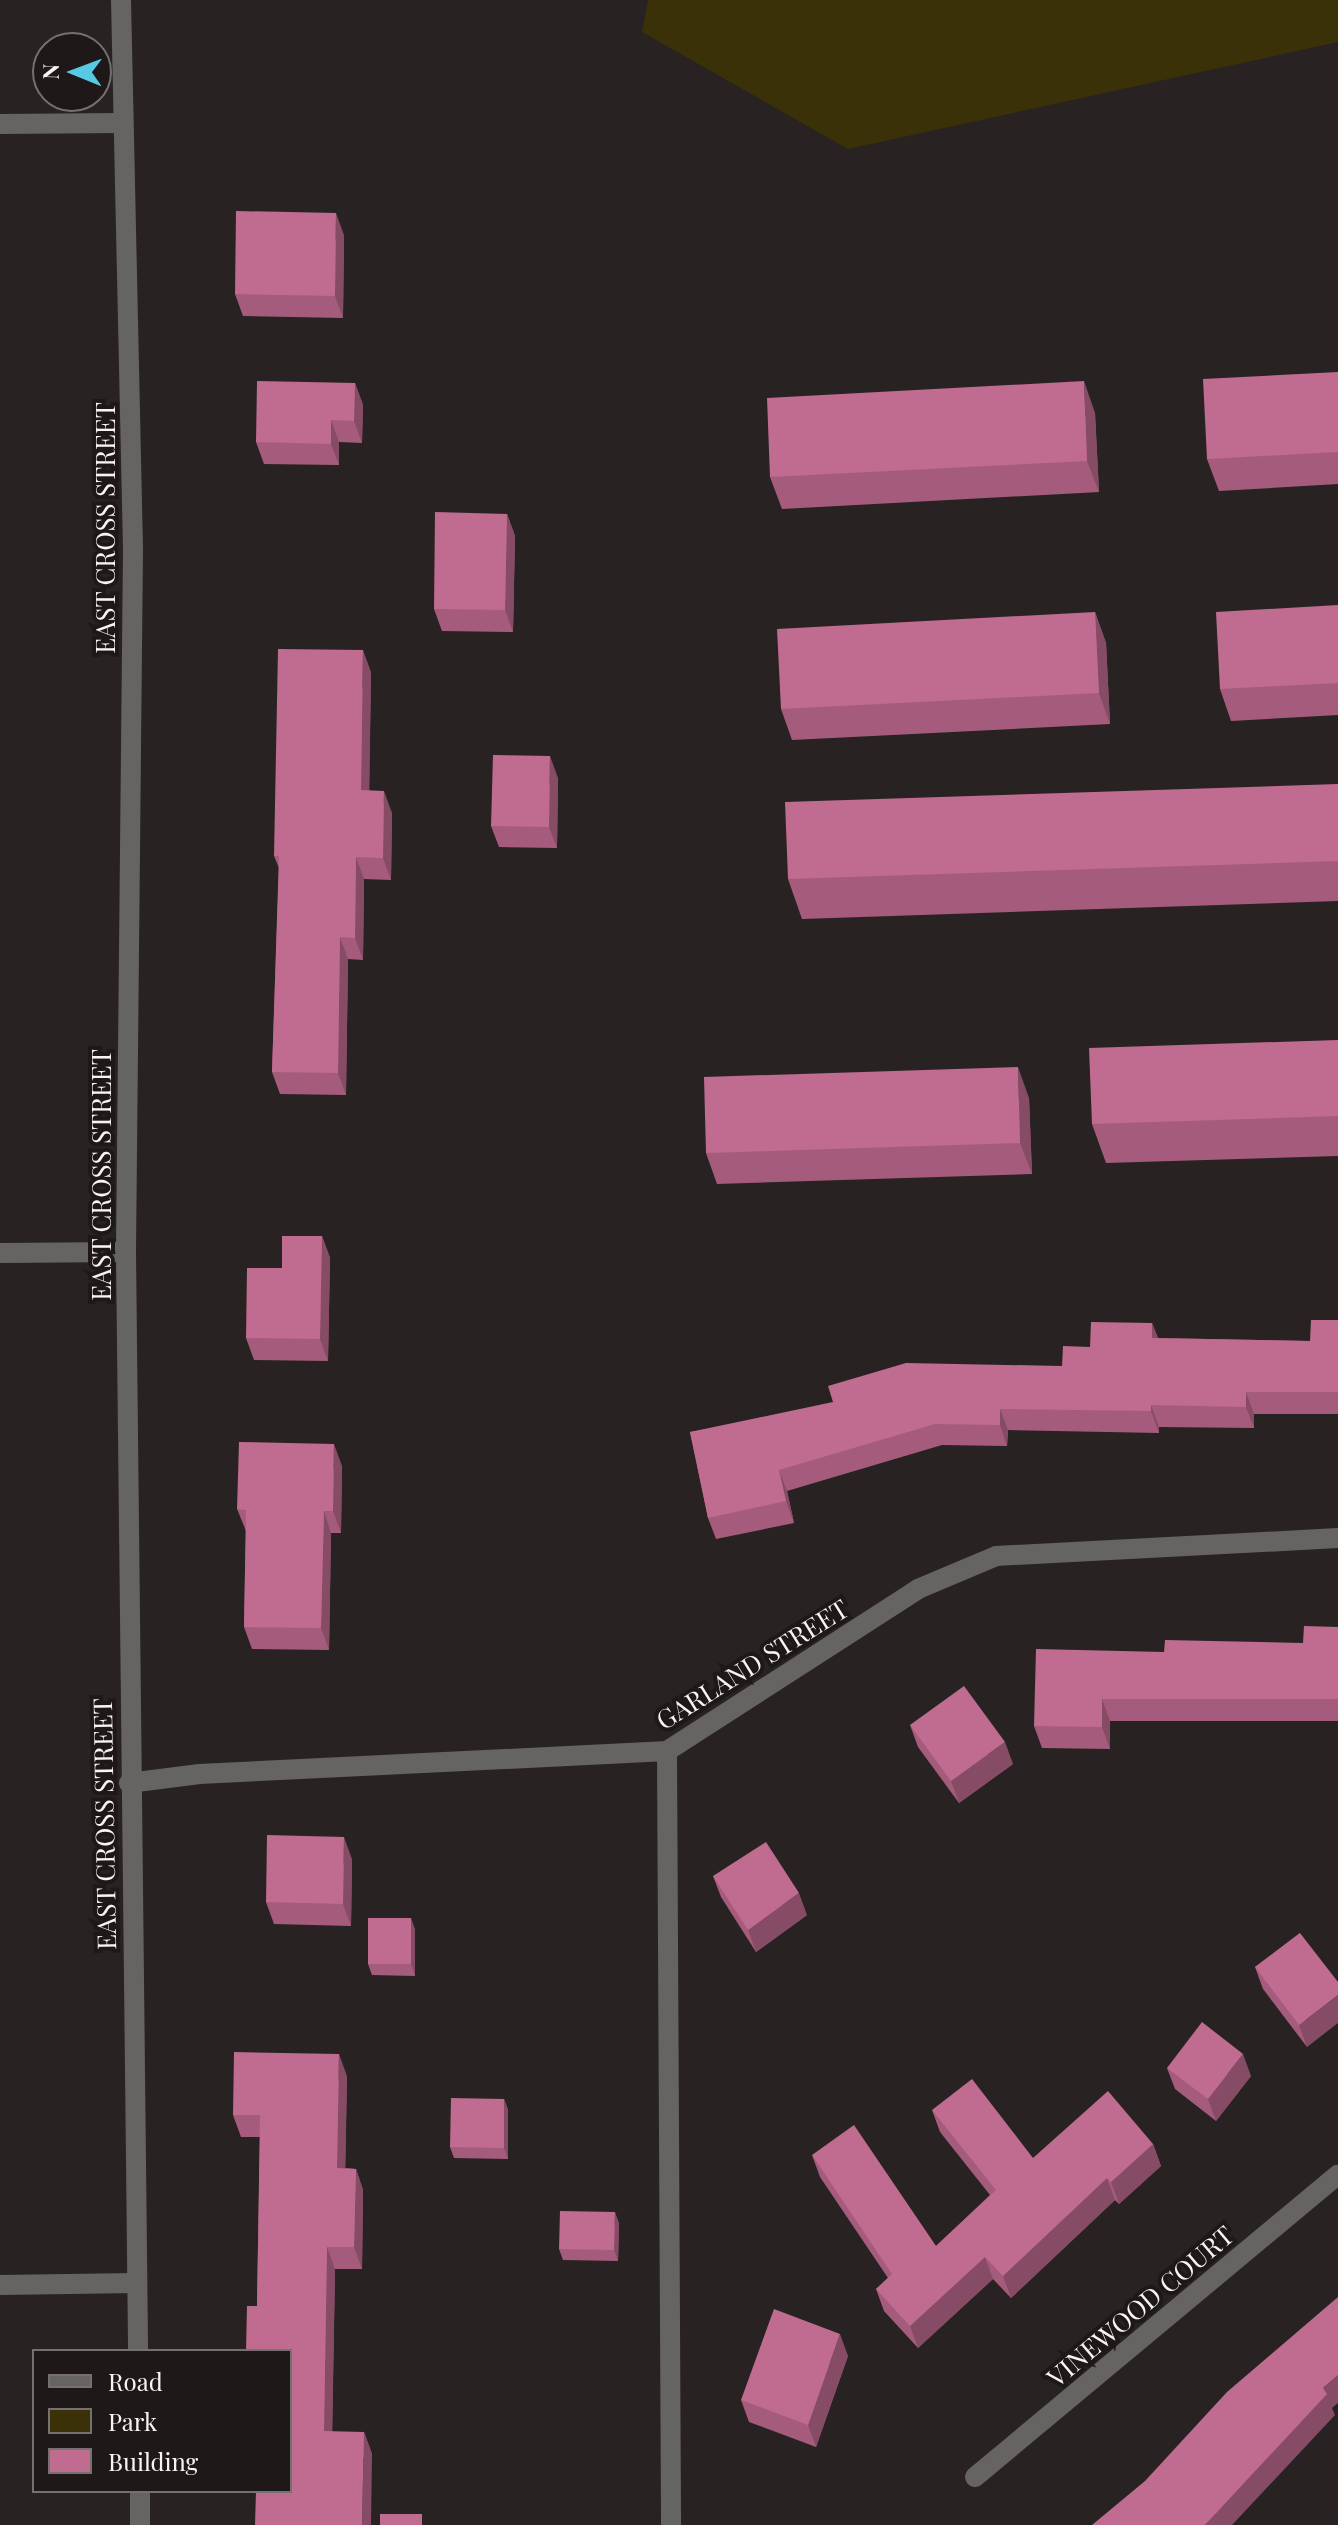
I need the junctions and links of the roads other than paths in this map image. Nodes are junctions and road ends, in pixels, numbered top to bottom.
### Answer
1 (121, 0) edge
2 (121, 123) junction
3 (0, 124) edge
4 (126, 1252) junction
5 (0, 1253) edge
6 (1338, 1538) edge
7 (667, 1751) junction
8 (129, 1783) junction
9 (1338, 2175) edge
10 (137, 2283) junction
11 (0, 2285) edge
12 (138, 2349) edge
13 (975, 2477) dead end
14 (140, 2493) edge
15 (140, 2525) edge
16 (671, 2525) edge

1 - 2 street, EAST CROSS STREET
2 - 3 street
2 - 4 street, EAST CROSS STREET
4 - 5 street
4 - 8 street, EAST CROSS STREET
6 - 7 street, GARLAND STREET
7 - 8 street, GARLAND STREET
7 - 16 street
8 - 10 street, EAST CROSS STREET
9 - 13 street, VINEWOOD COURT
10 - 11 street
10 - 12 street, EAST CROSS STREET
14 - 15 street

